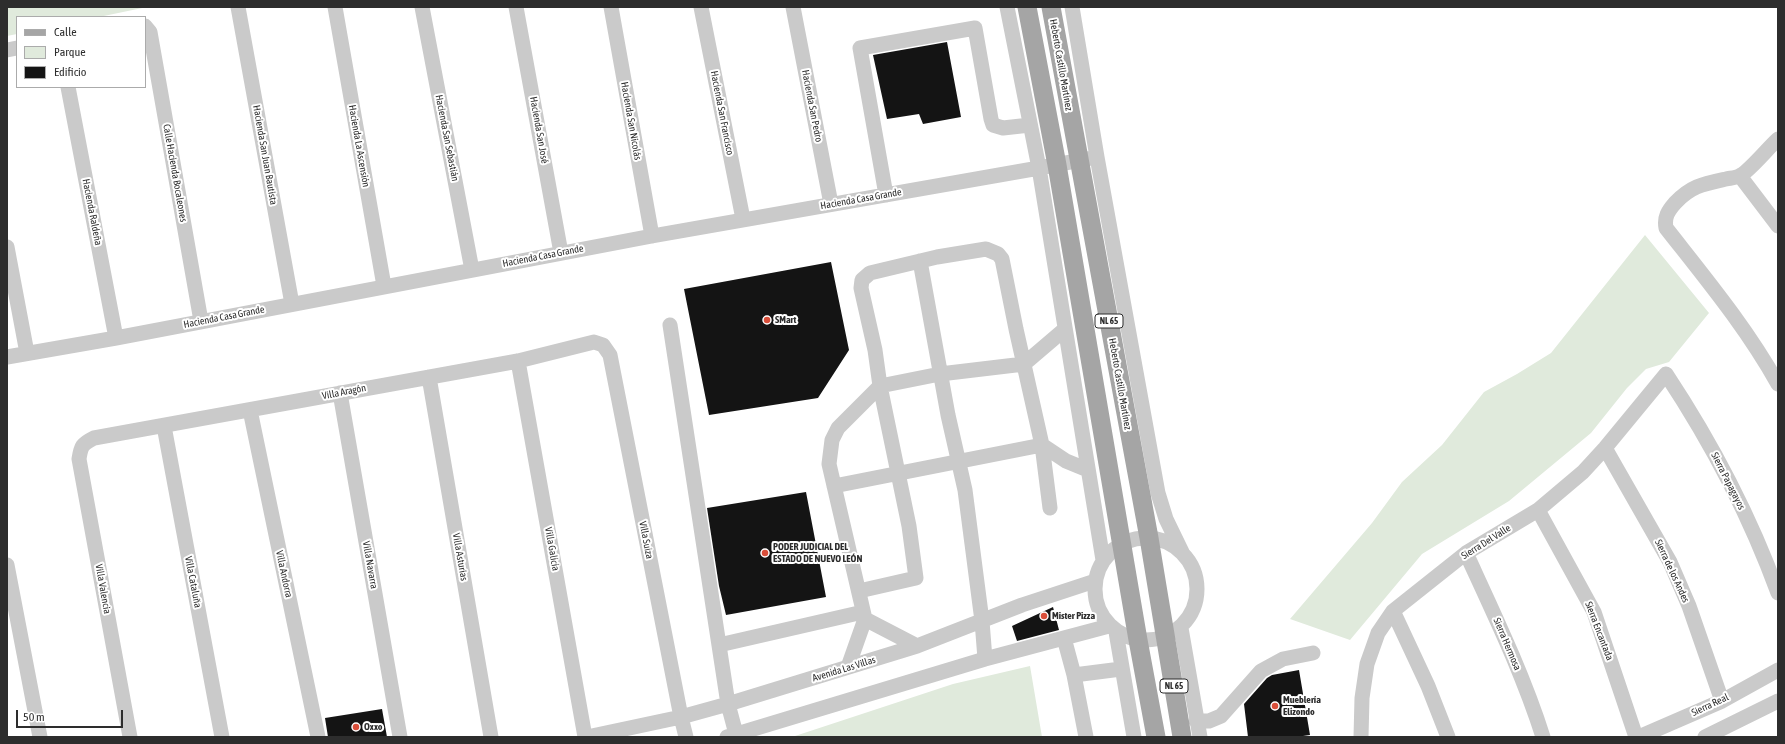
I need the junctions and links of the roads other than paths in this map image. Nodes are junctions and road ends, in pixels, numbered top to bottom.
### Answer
1 (238, 7) edge
2 (335, 7) edge
3 (422, 7) edge
4 (516, 7) edge
5 (610, 7) edge
6 (701, 7) edge
7 (793, 7) edge
8 (1007, 7) edge
9 (1027, 7) edge
10 (1051, 7) edge
11 (1072, 7) edge
12 (146, 26) edge
13 (68, 88) edge
14 (1030, 125) junction
15 (1778, 139) edge
16 (1088, 159) junction
17 (1048, 166) junction
18 (1740, 176) junction
19 (886, 195) junction
20 (832, 204) junction
21 (743, 219) junction
22 (1778, 226) edge
23 (652, 236) junction
24 (7, 248) edge
25 (561, 253) junction
26 (920, 261) junction
27 (472, 270) junction
28 (384, 286) junction
29 (292, 304) junction
30 (201, 321) junction
31 (670, 325) dead end
32 (1065, 329) junction
33 (116, 338) junction
34 (603, 344) joint
35 (27, 353) junction
36 (7, 357) edge
37 (518, 361) junction
38 (1024, 364) junction
39 (940, 374) junction
40 (1666, 374) joint
41 (429, 377) junction
42 (1778, 384) edge
43 (880, 386) junction
44 (340, 393) junction
45 (250, 410) junction
46 (164, 426) junction
47 (84, 443) joint
48 (1042, 445) junction
49 (1605, 448) junction
50 (958, 462) junction
51 (1088, 470) junction
52 (897, 472) junction
53 (834, 486) junction
54 (1050, 508) dead end
55 (1538, 510) junction
56 (1149, 538) junction
57 (1122, 544) junction
58 (1182, 552) junction
59 (1466, 554) junction
60 (1103, 560) junction
61 (7, 565) edge
62 (1096, 581) junction
63 (859, 591) junction
64 (1778, 593) edge
65 (1393, 611) junction
66 (864, 615) junction
67 (982, 621) junction
68 (1112, 629) junction
69 (1173, 631) junction
70 (1064, 638) junction
71 (1138, 640) junction
72 (719, 645) junction
73 (917, 646) junction
74 (1313, 653) dead end
75 (985, 659) junction
76 (848, 667) junction
77 (1121, 669) junction
78 (1778, 670) edge
79 (1074, 675) junction
80 (1722, 701) junction
81 (1778, 701) edge
82 (728, 704) junction
83 (681, 717) junction
84 (1196, 721) junction
85 (1724, 733) edge
86 (731, 736) edge
87 (40, 737) edge
88 (130, 737) edge
89 (222, 737) edge
90 (318, 737) edge
91 (400, 737) edge
92 (491, 737) edge
93 (586, 737) edge
94 (686, 737) edge
95 (1086, 737) edge
96 (1134, 737) edge
97 (1156, 737) edge
98 (1182, 737) edge
99 (1200, 737) edge
100 (1361, 737) edge
101 (1448, 737) edge
102 (1544, 737) edge
103 (1636, 737) edge
104 (1639, 737) edge
105 (1705, 737) edge

1 - 29 street, Hacienda San Juan Bautista
2 - 28 street, Hacienda La Ascensión
3 - 27 street, Hacienda San Sebastián
4 - 25 street, Hacienda San José
5 - 23 street, Hacienda San Nicolás
6 - 21 street, Hacienda San Francisco
7 - 20 street, Hacienda San Pedro
8 - 14 street
9 - 17 main road, NL 65
10 - 16 main road, Heberto Castillo Martínez / NL 65
11 - 16 street
12 - 30 street, Calle Hacienda Bocaleones
13 - 33 street, Hacienda Raldeña
14 - 17 street
14 - 19 street
15 - 18 street
16 - 17 street, Hacienda Casa Grande
16 - 56 main road, Heberto Castillo Martínez / NL 65
16 - 58 street
17 - 19 street, Hacienda Casa Grande
17 - 32 street
17 - 57 main road, NL 65
18 - 22 street
18 - 42 street
19 - 20 street, Hacienda Casa Grande
20 - 21 street, Hacienda Casa Grande
21 - 23 street, Hacienda Casa Grande
23 - 25 street, Hacienda Casa Grande
24 - 35 street
25 - 27 street, Hacienda Casa Grande
26 - 38 street
26 - 39 street
26 - 43 street
27 - 28 street, Hacienda Casa Grande
28 - 29 street, Hacienda Casa Grande
29 - 30 street, Hacienda Casa Grande
30 - 33 street, Hacienda Casa Grande
31 - 72 street
32 - 38 street
32 - 51 street
33 - 35 street, Hacienda Casa Grande
34 - 37 street, Villa Aragón
34 - 83 street, Villa Suiza
35 - 36 street, Hacienda Casa Grande
37 - 41 street, Villa Aragón
37 - 93 street, Villa Galicia
38 - 39 street
38 - 48 street
39 - 43 street
39 - 50 street
40 - 49 street, Sierra Del Valle
40 - 64 street, Sierra Papagayos
41 - 44 street, Villa Aragón
41 - 92 street, Villa Asturias
43 - 52 street
43 - 53 street
44 - 45 street, Villa Aragón
44 - 91 street, Villa Navarra
45 - 46 street, Villa Aragón
45 - 90 street, Villa Andorra
46 - 47 street, Villa Aragón
46 - 89 street, Villa Cataluña
47 - 88 street, Villa Valencia
48 - 50 street
48 - 51 street
48 - 54 street
49 - 55 street, Sierra Del Valle
49 - 80 street, Sierra de los Andes
50 - 52 street
50 - 67 street
51 - 60 street
52 - 53 street
52 - 63 street
53 - 63 street
55 - 59 street, Sierra Del Valle
55 - 103 street, Sierra Encantada
56 - 57 street
56 - 58 street
56 - 69 main road, Heberto Castillo Martínez / NL 65
57 - 60 street
57 - 71 main road, NL 65
58 - 69 street
59 - 65 street, Sierra Del Valle
59 - 102 street, Sierra Hermosa
60 - 62 street
61 - 87 street
62 - 67 street, Avenida Las Villas
62 - 68 street
63 - 66 street
65 - 100 street, Sierra Del Valle
65 - 101 street
66 - 72 street
66 - 73 street
66 - 76 street
67 - 73 street, Avenida Las Villas
67 - 75 street
68 - 70 street
68 - 71 street
68 - 77 street
69 - 71 street
69 - 84 street
69 - 98 main road, Heberto Castillo Martínez / NL 65
70 - 75 street
70 - 79 street
71 - 97 main road, NL 65
72 - 82 street
73 - 76 street, Avenida Las Villas
74 - 84 street
75 - 86 street
76 - 82 street, Avenida Las Villas
77 - 79 street
77 - 96 street
78 - 80 street, Sierra Real
79 - 95 street
80 - 104 street, Sierra Real
81 - 85 street
82 - 83 street, Avenida Las Villas
82 - 86 street
83 - 93 street, Avenida Las Villas
83 - 94 street, Villa Suiza
84 - 99 street
85 - 105 street

